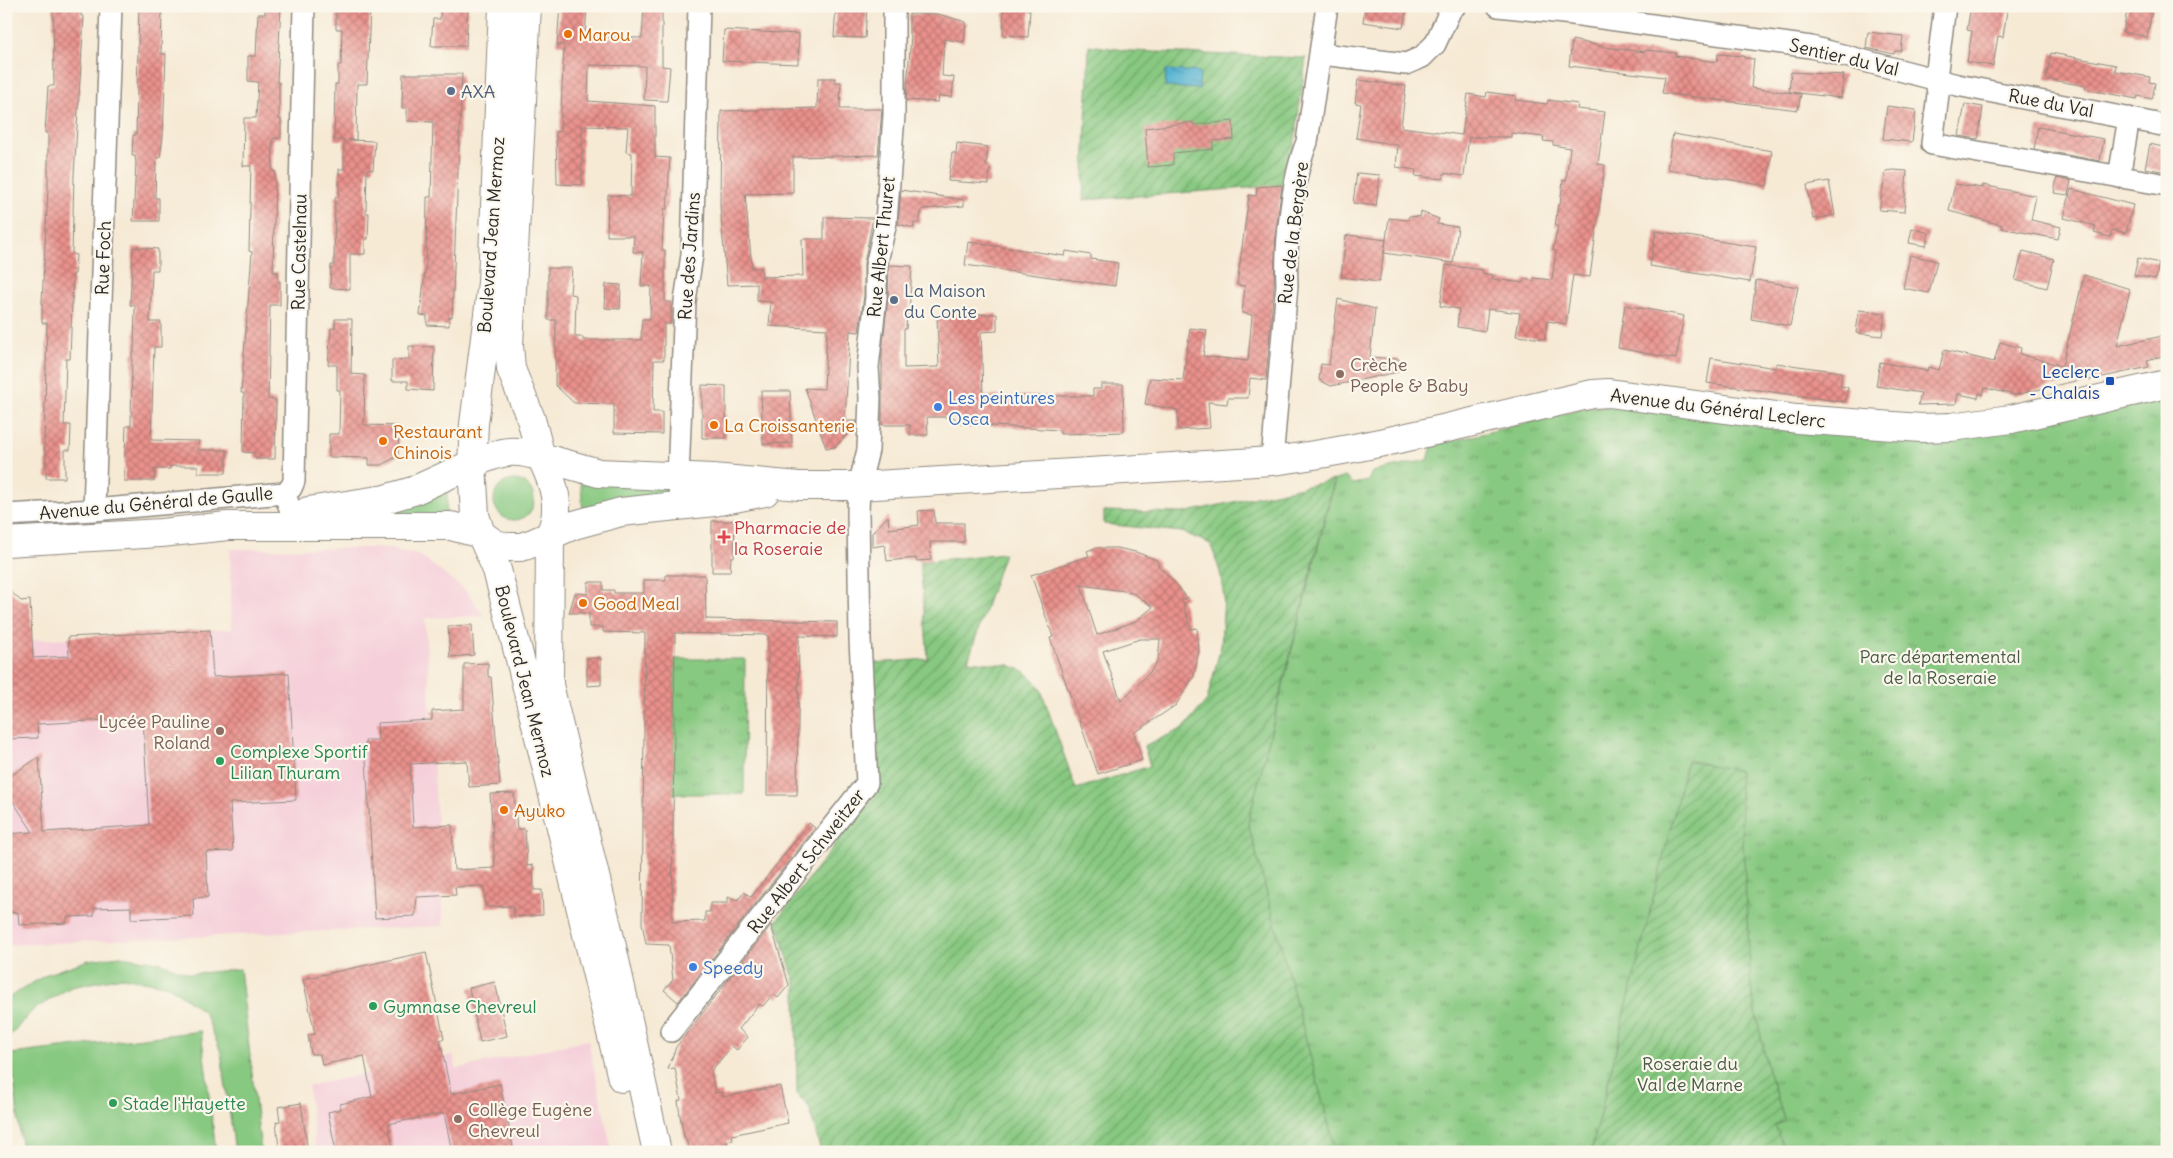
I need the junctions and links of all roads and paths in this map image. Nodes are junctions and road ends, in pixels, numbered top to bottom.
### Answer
1 (111, 6) edge
2 (304, 6) edge
3 (503, 6) edge
4 (527, 6) edge
5 (699, 6) edge
6 (894, 6) edge
7 (1327, 6) edge
8 (1455, 6) edge
9 (1498, 6) edge
10 (1945, 6) edge
11 (1322, 54) junction
12 (1936, 78) junction
13 (2129, 118) junction
14 (2167, 126) edge
15 (2119, 177) junction
16 (2167, 185) edge
17 (2167, 384) edge
18 (541, 457) junction
19 (1272, 461) junction
20 (472, 464) junction
21 (678, 477) junction
22 (799, 486) junction
23 (859, 486) junction
24 (288, 503) junction
25 (681, 505) junction
26 (94, 510) junction
27 (6, 515) edge
28 (228, 526) junction
29 (481, 534) junction
30 (550, 534) junction
31 (6, 542) edge
32 (600, 944) junction
33 (671, 1031) dead end
34 (638, 1152) edge
35 (657, 1152) edge

1 - 26 street, Rue Foch
2 - 24 street, Rue Castelnau
3 - 20 main road, Boulevard Jean Mermoz
4 - 18 main road, Boulevard Jean Mermoz
5 - 21 street, Rue des Jardins
6 - 23 street, Rue Albert Thuret
7 - 11 street, Rue de la Bergère
8 - 11 street
9 - 12 street, Sentier du Val
10 - 12 street
11 - 19 street, Rue de la Bergère
12 - 13 street, Rue du Val
12 - 15 street
13 - 14 street, Rue du Val
13 - 15 street
15 - 16 street
17 - 19 main road, Avenue du Général Leclerc
18 - 20 main road
18 - 21 main road
18 - 30 main road, Boulevard Jean Mermoz
19 - 23 main road, Avenue du Général Leclerc
20 - 24 main road, Avenue du Général de Gaulle
20 - 29 main road, Boulevard Jean Mermoz
21 - 22 main road
21 - 25 street, Rue des Jardins
22 - 23 main road
22 - 25 main road
23 - 33 street, Rue Albert Schweitzer
24 - 26 street, Avenue du Général de Gaulle
24 - 28 main road, Avenue du Général de Gaulle
25 - 30 main road
26 - 27 street, Avenue du Général de Gaulle
28 - 29 main road, Avenue du Général de Gaulle
28 - 31 main road, Avenue du Général de Gaulle
29 - 30 main road
29 - 32 main road, Boulevard Jean Mermoz
30 - 32 main road, Boulevard Jean Mermoz
32 - 34 main road
32 - 35 main road

